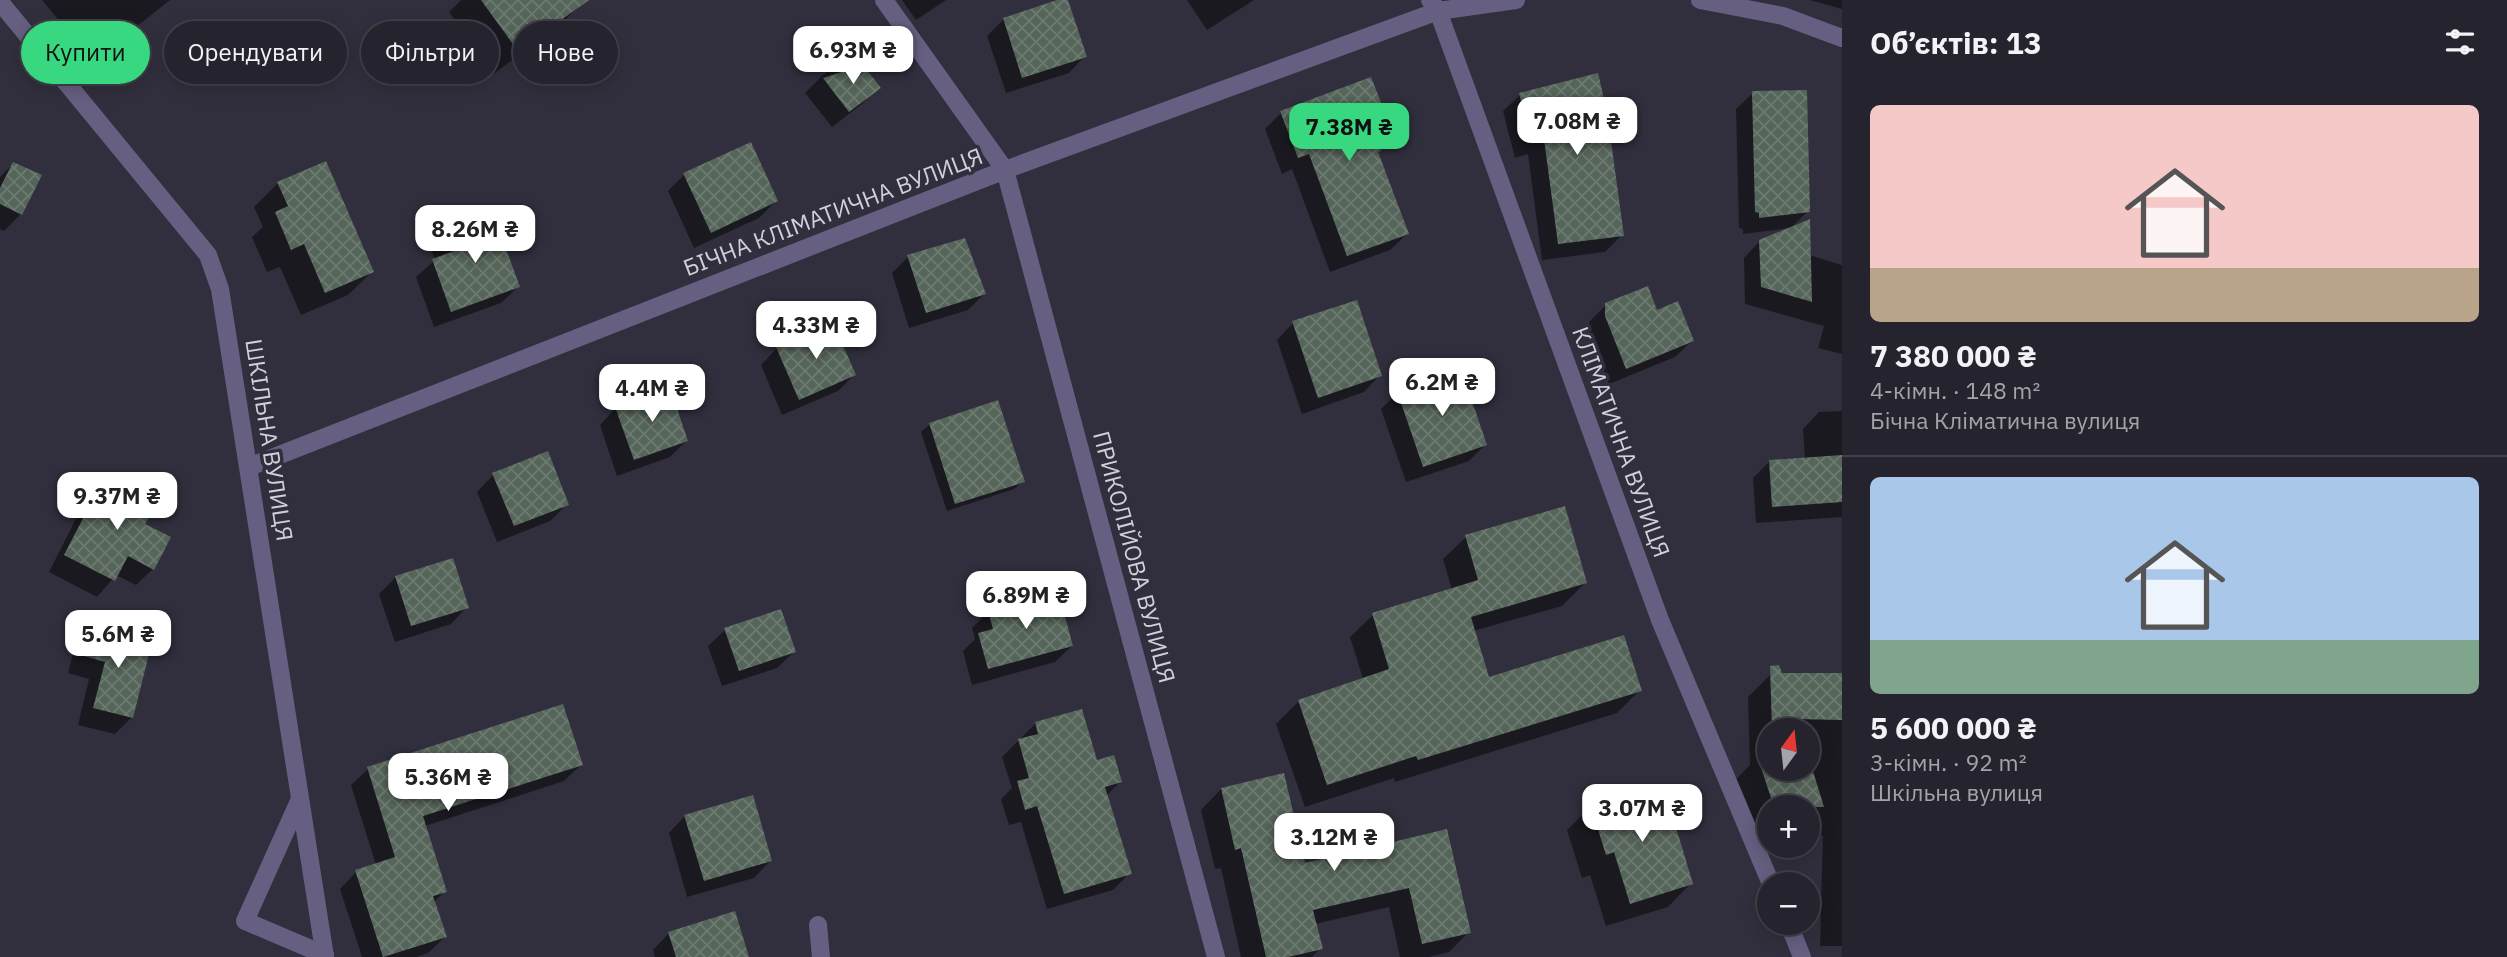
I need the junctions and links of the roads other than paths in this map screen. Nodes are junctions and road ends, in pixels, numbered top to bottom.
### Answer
1 (884, 0) edge
2 (1516, 0) edge
3 (1700, 0) edge
4 (1434, 5) edge
5 (2, 14) edge
6 (1842, 38) edge
7 (1005, 170) junction
8 (249, 467) junction
9 (300, 799) junction
10 (1767, 872) edge
11 (818, 925) dead end
12 (1793, 935) edge
13 (325, 956) edge
14 (821, 957) edge
15 (1216, 957) edge
16 (1802, 957) edge

1 - 7 street
2 - 4 street
3 - 6 street
4 - 7 street, БІЧНА КЛІМАТИЧНА ВУЛИЦЯ
4 - 10 street, КЛІМАТИЧНА ВУЛИЦЯ
5 - 8 street, ШКІЛЬНА ВУЛИЦЯ
7 - 8 street, БІЧНА КЛІМАТИЧНА ВУЛИЦЯ
7 - 15 street, ПРИКОЛІЙОВА ВУЛИЦЯ
8 - 9 street, ШКІЛЬНА ВУЛИЦЯ
9 - 13 street, ШКІЛЬНА ВУЛИЦЯ
9 - 13 street
11 - 14 street
12 - 16 street

